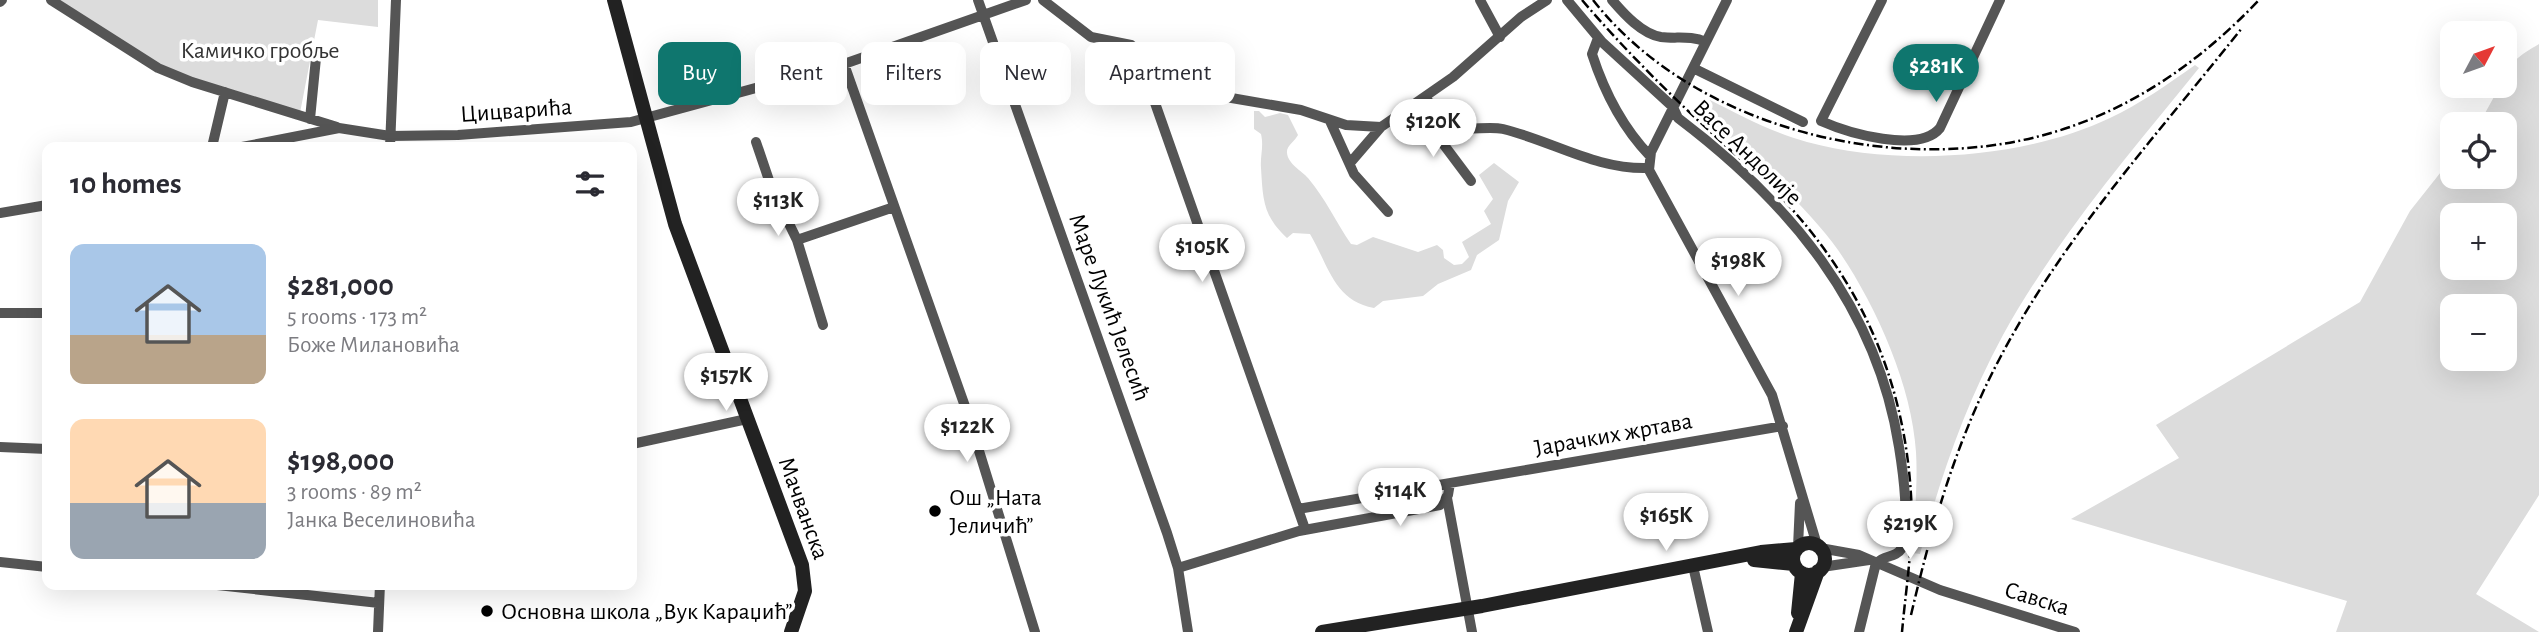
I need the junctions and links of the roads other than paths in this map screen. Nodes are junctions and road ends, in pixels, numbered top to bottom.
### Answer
1 (51, 0) edge
2 (396, 0) edge
3 (614, 0) edge
4 (978, 0) edge
5 (1026, 0) edge
6 (1043, 0) edge
7 (1480, 0) edge
8 (1547, 0) edge
9 (1567, 0) edge
10 (1612, 0) edge
11 (1727, 0) edge
12 (1882, 0) edge
13 (2000, 0) edge
14 (983, 16) junction
15 (1500, 37) junction
16 (1598, 38) junction
17 (1117, 42) edge
18 (1706, 42) junction
19 (316, 58) dead end
20 (847, 63) edge
21 (1693, 68) junction
22 (847, 73) edge
23 (755, 88) edge
24 (225, 92) junction
25 (1235, 99) edge
26 (1420, 101) junction
27 (1157, 105) edge
28 (1673, 107) junction
29 (644, 118) junction
30 (310, 119) junction
31 (1330, 121) junction
32 (1803, 122) dead end
33 (1448, 124) junction
34 (1381, 127) junction
35 (339, 128) junction
36 (459, 141) edge
37 (213, 142) edge
38 (301, 142) edge
39 (390, 142) edge
40 (756, 142) dead end
41 (1649, 162) junction
42 (1350, 163) junction
43 (1471, 181) dead end
44 (42, 206) edge
45 (894, 207) junction
46 (1388, 212) dead end
47 (0, 214) edge
48 (797, 240) junction
49 (0, 313) edge
50 (42, 313) edge
51 (823, 325) dead end
52 (747, 419) junction
53 (1783, 426) junction
54 (637, 442) edge
55 (0, 447) edge
56 (42, 449) edge
57 (1450, 484) junction
58 (1800, 494) junction
59 (1447, 498) junction
60 (1298, 509) junction
61 (1305, 529) junction
62 (1818, 547) junction
63 (1797, 548) junction
64 (1899, 552) junction
65 (1728, 559) junction
66 (0, 562) edge
67 (1874, 562) junction
68 (42, 566) edge
69 (1693, 566) junction
70 (1178, 568) junction
71 (1798, 568) junction
72 (1820, 569) junction
73 (1902, 575) junction
74 (262, 590) edge
75 (380, 590) edge
76 (379, 603) junction
77 (1468, 608) junction
78 (1797, 626) edge
79 (378, 632) edge
80 (791, 632) edge
81 (1035, 632) edge
82 (1188, 632) edge
83 (1322, 632) edge
84 (1472, 632) edge
85 (1708, 632) edge
86 (1859, 632) edge
87 (2075, 632) edge

1 - 24 street
2 - 39 street
3 - 29 main road, Мачванска
4 - 14 street, Маре Лукић Јелесић
5 - 14 street, Цицварића
6 - 17 street
7 - 15 street
8 - 15 street
9 - 16 street, Васе Андолије
10 - 18 street
11 - 18 street
12 - 13 street
14 - 20 street, Цицварића
14 - 70 street, Маре Лукић Јелесић
15 - 26 street
16 - 28 street, Васе Андолије
16 - 41 street
18 - 21 street
19 - 30 street
21 - 28 street
21 - 32 street
22 - 45 street
23 - 29 street, Цицварића
24 - 30 street
24 - 37 street
25 - 31 street
26 - 33 street
26 - 34 street
27 - 60 street
28 - 41 street
28 - 64 street, Васе Андолије
29 - 36 street, Цицварића
29 - 52 main road, Мачванска
30 - 35 street
31 - 34 street
31 - 42 street
33 - 41 street
33 - 43 street
34 - 42 street
35 - 38 street
35 - 39 street, Цицварића
36 - 39 street, Цицварића
40 - 48 street
41 - 53 street
42 - 46 street
44 - 47 street
45 - 48 street
45 - 81 street
48 - 51 street
49 - 50 street
52 - 54 street
52 - 80 main road, Мачванска
53 - 57 street, Јарачких жртава
53 - 58 street
55 - 56 street
57 - 59 street
57 - 60 street, Јарачких жртава
58 - 62 street
58 - 63 street
59 - 61 street
59 - 77 street
60 - 61 street
61 - 70 street
62 - 63 main road
62 - 67 street, Савска
62 - 72 main road
63 - 65 main road
63 - 71 main road
64 - 67 street
64 - 73 street, Васе Андолије
65 - 69 main road
65 - 71 main road
66 - 68 street
67 - 72 street
67 - 73 street, Савска
67 - 86 street
69 - 77 main road
69 - 85 street
70 - 82 street, Маре Лукић Јелесић
71 - 72 main road
71 - 78 main road
72 - 78 main road
73 - 87 street, Савска
74 - 76 street
75 - 76 street
76 - 79 street
77 - 83 main road
77 - 84 street

